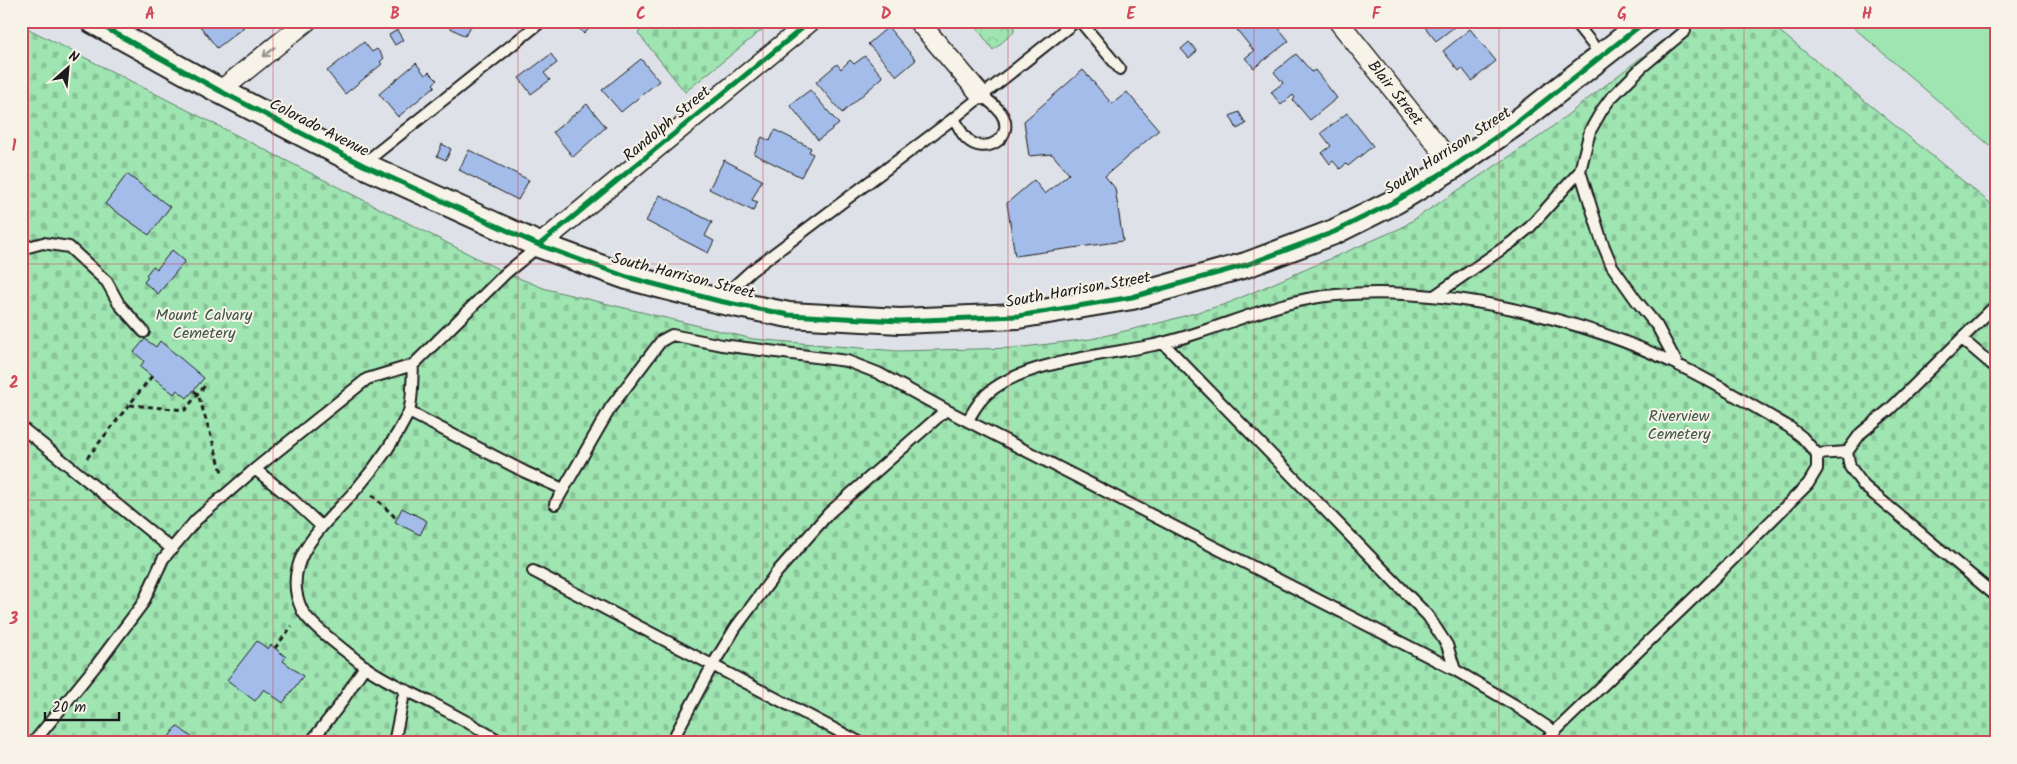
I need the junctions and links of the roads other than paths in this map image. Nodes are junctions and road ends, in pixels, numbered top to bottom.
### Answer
1 (93, 21) edge
2 (307, 21) edge
3 (542, 21) edge
4 (811, 21) edge
5 (918, 21) edge
6 (1076, 21) edge
7 (1080, 21) edge
8 (1338, 21) edge
9 (1574, 21) edge
10 (1646, 21) edge
11 (1685, 31) dead end
12 (1601, 55) junction
13 (1120, 68) dead end
14 (220, 91) junction
15 (981, 95) junction
16 (954, 118) junction
17 (363, 165) junction
18 (1454, 166) junction
19 (1580, 172) junction
20 (539, 245) junction
21 (21, 249) edge
22 (1434, 296) junction
23 (719, 301) junction
24 (1996, 305) edge
25 (144, 332) dead end
26 (1962, 339) junction
27 (1164, 344) junction
28 (413, 365) junction
29 (1678, 365) junction
30 (1996, 368) edge
31 (946, 410) junction
32 (409, 412) junction
33 (968, 420) junction
34 (21, 427) edge
35 (1847, 452) junction
36 (1817, 454) junction
37 (255, 470) junction
38 (563, 489) junction
39 (555, 504) dead end
40 (321, 526) junction
41 (172, 549) junction
42 (533, 571) dead end
43 (1996, 596) edge
44 (365, 666) junction
45 (712, 666) junction
46 (1455, 670) junction
47 (405, 689) junction
48 (1555, 732) junction
49 (33, 743) edge
50 (310, 743) edge
51 (394, 743) edge
52 (503, 743) edge
53 (671, 743) edge
54 (861, 743) edge
55 (1544, 743) edge

1 - 14 street, Colorado Avenue
2 -> 14 street
3 - 17 lane
4 - 20 street, Randolph Street
5 - 15 street
6 - 15 lane
7 - 13 lane
8 - 18 street, Blair Street
9 - 12 lane
10 - 12 street, South Harrison Street
11 - 19 lane
12 - 18 street, South Harrison Street
14 - 17 street, Colorado Avenue
15 - 16 lane
15 - 16 lane
16 - 23 lane
17 - 20 street, Colorado Avenue
18 - 23 street, South Harrison Street
19 - 22 lane
19 - 29 lane
20 - 23 street, South Harrison Street
20 - 28 lane
21 - 25 lane
22 - 27 lane
22 - 29 lane
24 - 26 lane
26 - 30 lane
26 - 35 lane
27 - 33 lane
27 - 46 lane
28 - 32 lane
28 - 37 lane
29 - 36 lane
31 - 33 lane
31 - 38 lane
31 - 45 lane
32 - 38 lane
32 - 40 lane
33 - 46 lane
34 - 41 lane
35 - 36 lane
35 - 43 lane
36 - 48 lane
37 - 40 lane
37 - 41 lane
38 - 39 lane
40 - 44 lane
41 - 49 lane
42 - 45 lane
44 - 47 lane
44 - 50 lane
45 - 53 lane
45 - 54 lane
46 - 48 lane
47 - 51 lane
47 - 52 lane
48 - 55 lane

